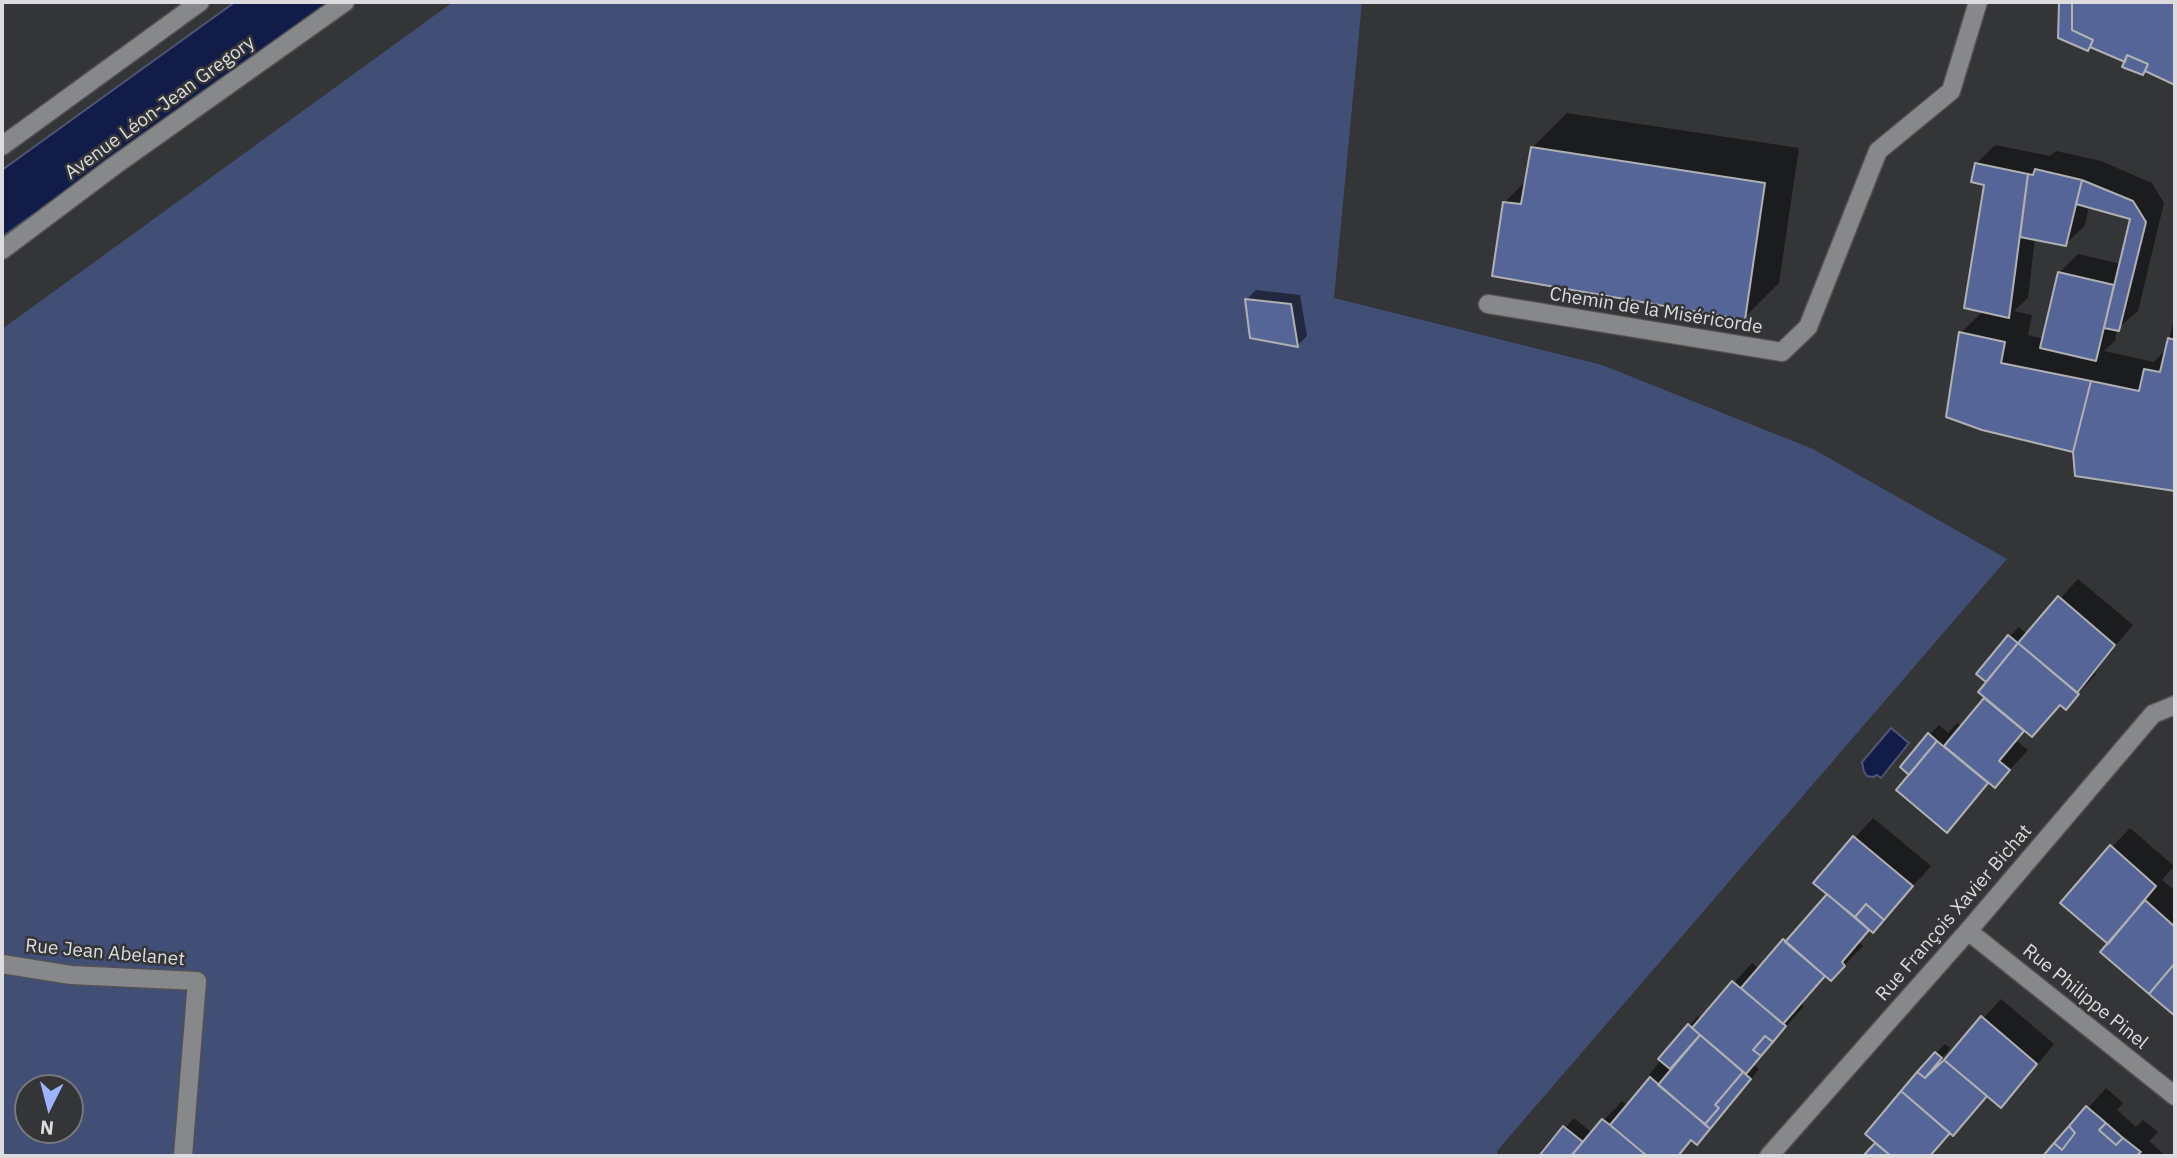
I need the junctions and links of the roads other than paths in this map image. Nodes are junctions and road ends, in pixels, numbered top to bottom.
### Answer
1 (200, 2) edge
2 (345, 2) edge
3 (1978, 2) edge
4 (2, 146) edge
5 (2, 250) edge
6 (1488, 304) dead end
7 (2175, 705) edge
8 (1968, 930) junction
9 (2, 964) edge
10 (2175, 1096) edge
11 (183, 1156) edge
12 (1769, 1156) edge

1 - 4 street
2 - 5 street, Avenue Léon-Jean Gregory
3 - 6 street, Chemin de la Miséricorde
7 - 8 street, Rue François Xavier Bichat
8 - 10 street, Rue Philippe Pinel
8 - 12 street, Rue François Xavier Bichat
9 - 11 street, Rue Jean Abelanet

